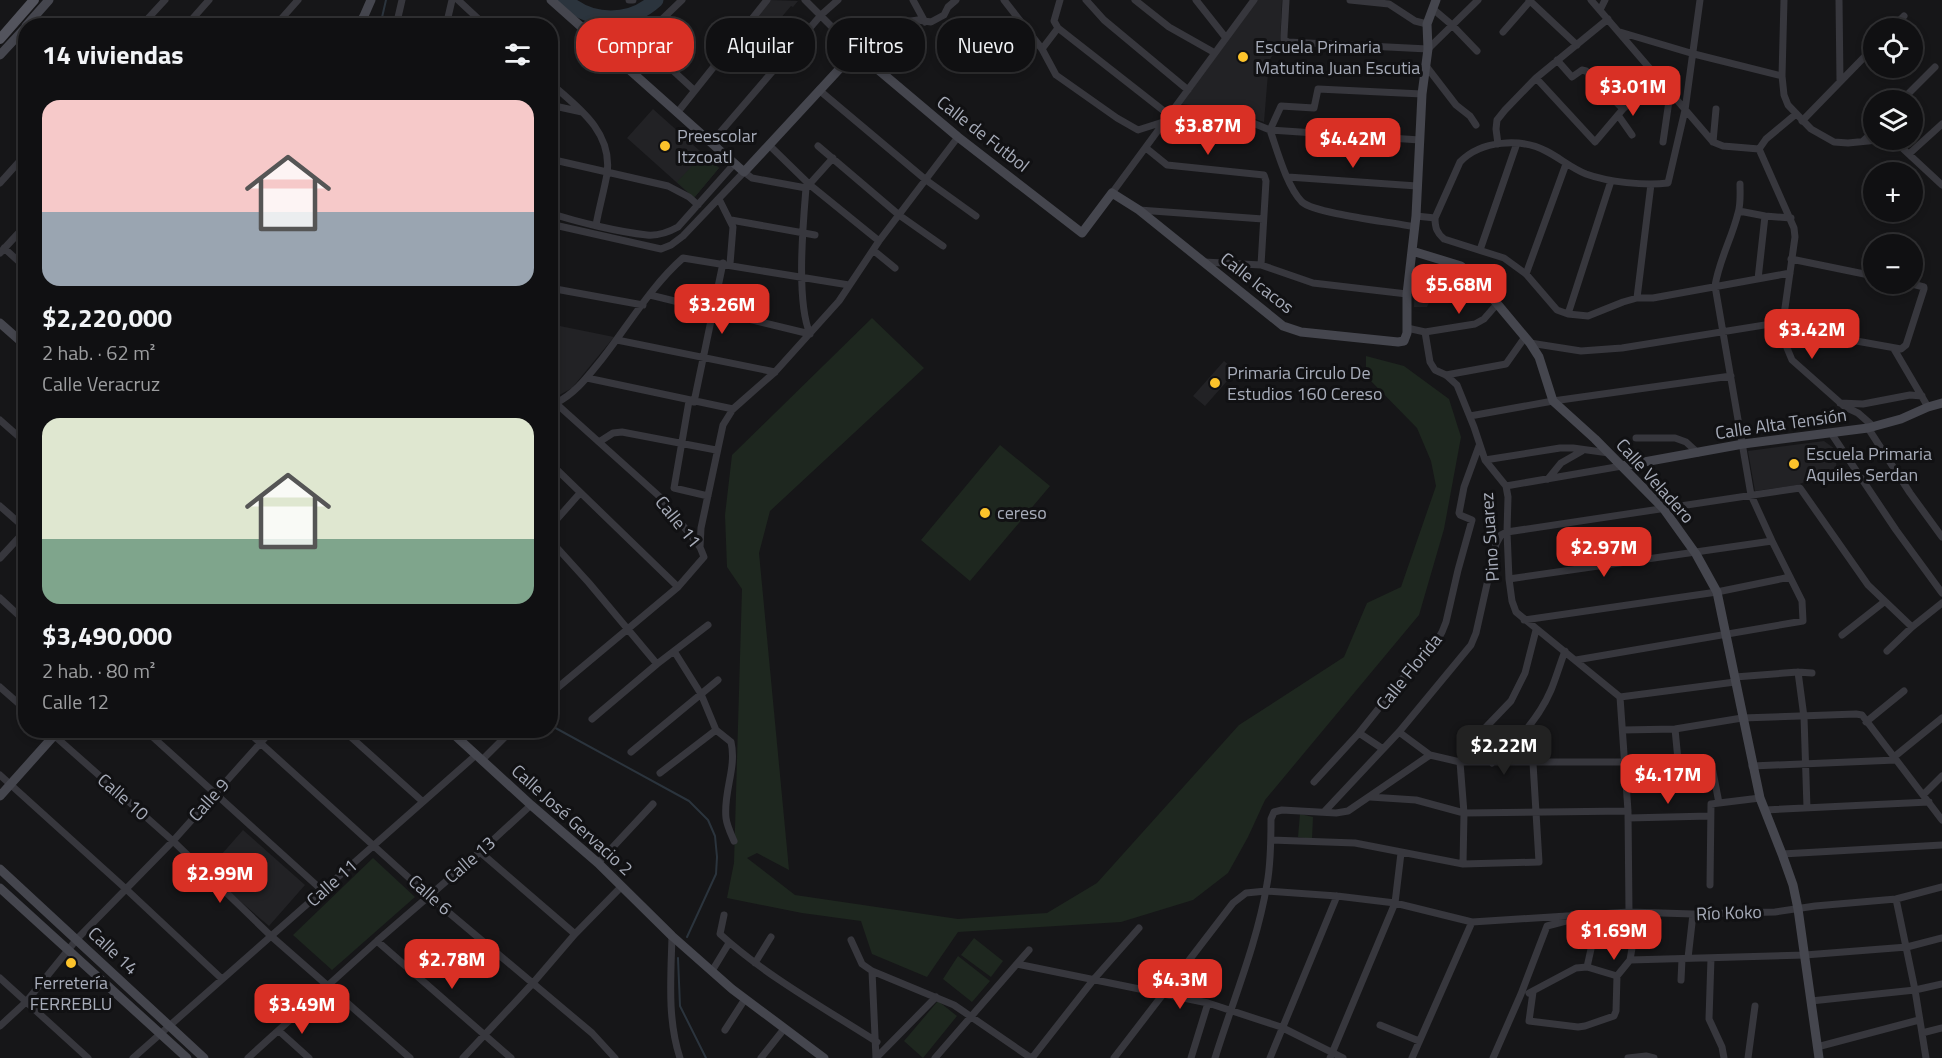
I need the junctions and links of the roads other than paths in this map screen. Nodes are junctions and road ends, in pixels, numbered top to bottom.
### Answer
1 (34, 0) edge
2 (49, 0) edge
3 (165, 0) edge
4 (209, 0) edge
5 (298, 0) edge
6 (371, 0) edge
7 (402, 0) edge
8 (452, 0) edge
9 (458, 0) edge
10 (551, 0) edge
11 (629, 0) edge
12 (633, 0) edge
13 (682, 0) edge
14 (767, 0) edge
15 (805, 0) edge
16 (838, 0) edge
17 (913, 0) edge
18 (956, 0) edge
19 (1005, 0) edge
20 (1060, 0) edge
21 (1086, 0) edge
22 (1135, 0) edge
23 (1196, 0) edge
24 (1254, 0) edge
25 (1286, 0) edge
26 (1350, 0) edge
27 (1478, 0) edge
28 (1591, 0) edge
29 (1605, 0) edge
30 (1700, 0) edge
31 (1784, 0) edge
32 (1839, 0) edge
33 (1530, 1) edge
34 (1434, 4) edge
35 (1600, 10) junction
36 (821, 15) junction
37 (18, 18) edge
38 (18, 18) edge
39 (33, 18) edge
40 (148, 18) edge
41 (193, 18) edge
42 (282, 18) edge
43 (363, 18) edge
44 (398, 18) edge
45 (448, 18) edge
46 (477, 18) edge
47 (923, 18) edge
48 (1608, 18) junction
49 (827, 21) edge
50 (925, 22) edge
51 (1427, 24) junction
52 (1452, 25) junction
53 (1058, 28) junction
54 (1619, 31) junction
55 (1503, 32) dead end
56 (18, 35) edge
57 (1226, 38) junction
58 (0, 39) edge
59 (1577, 45) junction
60 (1042, 49) junction
61 (1428, 49) junction
62 (1477, 51) dead end
63 (1215, 53) junction
64 (1694, 54) junction
65 (0, 55) edge
66 (1863, 58) edge
67 (1557, 60) junction
68 (1426, 66) junction
69 (1935, 67) dead end
70 (836, 72) edge
71 (880, 72) edge
72 (1782, 76) junction
73 (1536, 78) junction
74 (1657, 78) junction
75 (1840, 81) junction
76 (558, 90) edge
77 (694, 90) junction
78 (819, 90) junction
79 (1188, 90) junction
80 (1912, 90) edge
81 (1422, 94) junction
82 (1670, 94) junction
83 (558, 107) edge
84 (1716, 109) dead end
85 (1685, 110) junction
86 (1171, 112) junction
87 (1620, 112) junction
88 (584, 113) junction
89 (677, 113) junction
90 (1796, 114) junction
91 (1802, 121) junction
92 (1942, 124) edge
93 (1161, 125) junction
94 (1476, 125) dead end
95 (1270, 130) junction
96 (1632, 135) dead end
97 (958, 137) junction
98 (1420, 140) junction
99 (1863, 141) edge
100 (1663, 142) dead end
101 (1713, 142) junction
102 (711, 143) junction
103 (1517, 143) junction
104 (1498, 144) junction
105 (769, 145) junction
106 (1148, 145) junction
107 (818, 146) dead end
108 (1759, 149) junction
109 (1904, 150) edge
110 (1909, 154) junction
111 (833, 158) junction
112 (558, 161) edge
113 (18, 163) edge
114 (735, 164) junction
115 (1566, 164) junction
116 (607, 172) junction
117 (744, 172) junction
118 (1288, 177) junction
119 (926, 180) junction
120 (1611, 180) junction
121 (0, 183) edge
122 (1941, 183) edge
123 (1652, 184) junction
124 (1740, 184) dead end
125 (808, 186) junction
126 (1417, 186) junction
127 (1112, 193) junction
128 (719, 199) junction
129 (698, 205) junction
130 (1139, 210) junction
131 (1739, 211) junction
132 (558, 215) edge
133 (899, 215) junction
134 (976, 216) dead end
135 (1416, 216) junction
136 (1765, 216) junction
137 (1436, 218) junction
138 (1791, 218) junction
139 (1263, 219) junction
140 (731, 220) junction
141 (596, 225) junction
142 (558, 226) edge
143 (1415, 228) junction
144 (804, 233) junction
145 (18, 234) edge
146 (815, 235) dead end
147 (879, 242) junction
148 (943, 246) dead end
149 (1413, 247) junction
150 (873, 249) junction
151 (1480, 250) junction
152 (2, 251) edge
153 (1791, 259) junction
154 (18, 262) edge
155 (1204, 262) junction
156 (726, 264) junction
157 (1261, 265) junction
158 (895, 268) dead end
159 (1790, 273) junction
160 (1526, 274) junction
161 (1863, 274) edge
162 (802, 277) junction
163 (1758, 279) junction
164 (849, 285) junction
165 (1715, 286) junction
166 (558, 289) edge
167 (1407, 294) junction
168 (1922, 294) edge
169 (650, 295) junction
170 (1637, 298) junction
171 (643, 304) junction
172 (1497, 304) junction
173 (714, 310) junction
174 (1568, 314) junction
175 (1, 325) edge
176 (1784, 325) junction
177 (1407, 328) junction
178 (1425, 332) junction
179 (1722, 332) junction
180 (810, 334) junction
181 (18, 339) edge
182 (617, 340) junction
183 (1528, 340) junction
184 (1898, 349) junction
185 (705, 357) junction
186 (775, 372) junction
187 (1446, 375) junction
188 (1731, 376) junction
189 (587, 378) junction
190 (1922, 396) junction
191 (558, 399) edge
192 (692, 401) junction
193 (1553, 401) junction
194 (1840, 402) junction
195 (1942, 403) edge
196 (558, 405) edge
197 (1928, 407) junction
198 (733, 409) junction
199 (1470, 417) junction
200 (0, 420) edge
201 (1871, 428) junction
202 (1831, 433) junction
203 (18, 436) edge
204 (1636, 438) dead end
205 (599, 442) junction
206 (681, 444) junction
207 (1743, 444) junction
208 (1479, 446) junction
209 (716, 450) junction
210 (1582, 451) junction
211 (1609, 453) junction
212 (1698, 453) junction
213 (1485, 460) junction
214 (1622, 466) junction
215 (558, 471) edge
216 (1548, 479) junction
217 (1506, 486) junction
218 (580, 492) junction
219 (1751, 495) junction
220 (708, 496) junction
221 (0, 506) edge
222 (1663, 508) junction
223 (558, 517) edge
224 (18, 523) edge
225 (1507, 532) junction
226 (1942, 537) edge
227 (18, 539) edge
228 (1772, 542) junction
229 (700, 548) junction
230 (558, 549) edge
231 (1696, 554) junction
232 (0, 558) edge
233 (1790, 577) junction
234 (1509, 579) junction
235 (678, 587) junction
236 (1717, 592) junction
237 (1942, 593) edge
238 (0, 598) edge
239 (1884, 602) junction
240 (1942, 603) edge
241 (18, 615) edge
242 (1524, 620) junction
243 (708, 625) dead end
244 (1912, 627) junction
245 (628, 629) junction
246 (1536, 630) junction
247 (1727, 635) junction
248 (1842, 635) dead end
249 (674, 651) junction
250 (1565, 651) junction
251 (1887, 651) dead end
252 (1576, 660) junction
253 (657, 664) junction
254 (1798, 672) junction
255 (1812, 674) dead end
256 (1735, 679) junction
257 (718, 680) dead end
258 (0, 687) edge
259 (558, 687) edge
260 (1904, 691) dead end
261 (701, 694) junction
262 (1620, 697) junction
263 (18, 703) edge
264 (1804, 717) junction
265 (1742, 718) junction
266 (1864, 718) junction
267 (1942, 718) edge
268 (592, 719) dead end
269 (1675, 729) junction
270 (716, 730) junction
271 (1623, 730) junction
272 (1399, 732) junction
273 (1359, 733) junction
274 (49, 738) edge
275 (61, 738) edge
276 (154, 738) edge
277 (255, 738) edge
278 (265, 738) edge
279 (352, 738) edge
280 (458, 738) edge
281 (503, 738) edge
282 (261, 743) junction
283 (1383, 749) junction
284 (631, 752) dead end
285 (1430, 754) junction
286 (479, 758) junction
287 (1895, 758) junction
288 (1678, 760) dead end
289 (1460, 762) junction
290 (1625, 762) junction
291 (1492, 763) junction
292 (1533, 763) junction
293 (1807, 763) junction
294 (1752, 766) junction
295 (1713, 767) dead end
296 (660, 773) dead end
297 (0, 775) edge
298 (1942, 776) edge
299 (1314, 782) dead end
300 (10, 784) junction
301 (215, 792) junction
302 (1923, 795) junction
303 (0, 796) edge
304 (1370, 796) junction
305 (1760, 798) junction
306 (422, 801) junction
307 (1929, 802) junction
308 (1715, 803) junction
309 (653, 804) dead end
310 (531, 806) junction
311 (1807, 808) junction
312 (1765, 810) junction
313 (1536, 811) junction
314 (1324, 812) junction
315 (1464, 813) junction
316 (1628, 815) junction
317 (1710, 816) junction
318 (1942, 820) edge
319 (1270, 840) junction
320 (173, 841) junction
321 (734, 841) dead end
322 (374, 845) junction
323 (1942, 845) edge
324 (480, 852) junction
325 (1401, 853) junction
326 (1782, 854) junction
327 (598, 863) junction
328 (1462, 864) junction
329 (0, 869) edge
330 (1710, 885) dead end
331 (1942, 886) edge
332 (621, 887) junction
333 (0, 888) edge
334 (126, 889) junction
335 (1266, 891) junction
336 (324, 892) junction
337 (429, 896) junction
338 (1337, 896) junction
339 (1896, 899) junction
340 (1395, 903) junction
341 (1798, 909) junction
342 (1629, 912) junction
343 (1638, 913) junction
344 (1594, 914) junction
345 (724, 915) dead end
346 (1572, 915) junction
347 (1693, 915) junction
348 (1472, 922) junction
349 (1139, 928) dead end
350 (575, 934) junction
351 (271, 936) junction
352 (672, 936) junction
353 (771, 937) dead end
354 (1942, 938) edge
355 (77, 939) junction
356 (851, 940) dead end
357 (377, 941) junction
358 (729, 943) junction
359 (1907, 947) junction
360 (68, 950) junction
361 (1029, 950) dead end
362 (1805, 954) junction
363 (1711, 958) junction
364 (1685, 959) junction
365 (1630, 960) junction
366 (755, 963) junction
367 (1017, 964) junction
368 (1587, 967) junction
369 (712, 971) junction
370 (872, 971) junction
371 (1617, 976) junction
372 (0, 978) edge
373 (222, 979) junction
374 (1094, 979) junction
375 (1681, 980) dead end
376 (533, 983) junction
377 (1942, 984) edge
378 (328, 985) junction
379 (1915, 990) junction
380 (1533, 992) junction
381 (1521, 994) junction
382 (1163, 995) junction
383 (936, 997) junction
384 (745, 999) junction
385 (1811, 1001) junction
386 (26, 1002) junction
387 (1208, 1003) junction
388 (1755, 1006) dead end
389 (1230, 1010) junction
390 (970, 1017) junction
391 (1919, 1020) junction
392 (1380, 1024) dead end
393 (0, 1026) edge
394 (168, 1026) junction
395 (1281, 1027) junction
396 (784, 1029) junction
397 (1942, 1029) edge
398 (725, 1030) dead end
399 (279, 1031) junction
400 (1922, 1033) junction
401 (160, 1034) junction
402 (484, 1034) junction
403 (1419, 1041) junction
404 (877, 1042) junction
405 (1817, 1047) junction
406 (817, 1056) edge
407 (1331, 1056) edge
408 (88, 1058) edge
409 (134, 1058) edge
410 (187, 1058) edge
411 (204, 1058) edge
412 (248, 1058) edge
413 (309, 1058) edge
414 (410, 1058) edge
415 (463, 1058) edge
416 (511, 1058) edge
417 (615, 1058) edge
418 (680, 1058) edge
419 (761, 1058) edge
420 (876, 1058) edge
421 (935, 1058) edge
422 (1031, 1058) edge
423 (1114, 1058) edge
424 (1191, 1058) edge
425 (1215, 1058) edge
426 (1270, 1058) edge
427 (1343, 1058) edge
428 (1412, 1058) edge
429 (1493, 1058) edge
430 (1628, 1058) edge
431 (1654, 1058) edge
432 (1724, 1058) edge
433 (1749, 1058) edge
434 (1819, 1058) edge
435 (1926, 1058) edge

1 - 38 main road
2 - 39 main road
3 - 40 street
4 - 41 street
5 - 42 street
6 - 43 main road
7 - 44 street
8 - 45 street
9 - 46 street
10 - 89 main road
11 - 12 street
13 - 77 street
14 - 77 street
15 - 36 street
16 - 36 street
17 - 47 street
18 - 50 street
19 - 60 street
20 - 53 street
21 - 79 street
22 - 63 street
23 - 57 street
24 - 57 street
25 - 61 street
26 - 51 street
27 - 52 street
28 - 35 street
29 - 35 street
30 - 64 street
31 - 72 street
32 - 75 street
33 - 55 street
33 - 59 street
34 - 51 main road
34 - 52 street
35 - 48 street
36 - 49 street
36 - 102 street
37 - 58 main road
48 - 54 street
48 - 59 street
51 - 61 main road
52 - 61 street
52 - 62 street
53 - 60 street
53 - 86 street
54 - 64 street
54 - 74 street
56 - 65 main road
57 - 63 street
59 - 67 street
60 - 93 street
61 - 68 main road
63 - 79 street
64 - 72 street
64 - 85 street
66 - 75 street
67 - 73 street
67 - 87 street
68 - 81 main road
68 - 94 street
69 - 80 street
70 - 78 main road
71 - 97 main road, Calle de Futbol
72 - 90 street
73 - 87 street
73 - 104 street
74 - 82 street
74 - 87 street
75 - 91 street
76 - 88 street
77 - 89 street
78 - 105 main road
78 - 119 street
79 - 86 street
81 - 95 street
81 - 98 main road
82 - 85 street
82 - 100 street
83 - 88 street
84 - 101 street
85 - 101 street
85 - 123 street
86 - 93 street
86 - 95 street
87 - 96 street
88 - 116 street
89 - 102 main road
90 - 91 street
90 - 108 street
91 - 99 street
92 - 110 street
93 - 106 street
95 - 98 street
95 - 118 street
97 - 119 street
97 - 127 main road, Calle de Futbol
98 - 126 main road
101 - 108 street
102 - 114 main road
103 - 104 street
103 - 115 street
103 - 151 street
104 - 137 street
105 - 117 main road
105 - 125 street
106 - 127 street
106 - 139 street
107 - 111 street
108 - 138 street
109 - 110 street
110 - 122 street
111 - 125 street
111 - 133 street
112 - 116 street
113 - 121 street
114 - 117 main road
114 - 129 street
115 - 120 street
115 - 160 street
116 - 129 street
116 - 141 street
117 - 125 street
117 - 128 street
118 - 126 street
118 - 143 street
119 - 133 street
119 - 134 street
120 - 123 street
120 - 174 street
123 - 170 street
124 - 131 street
125 - 144 street
125 - 147 street
126 - 135 main road
127 - 130 main road, Calle Icacos
128 - 140 street
128 - 142 street
129 - 141 street
130 - 139 street
130 - 155 main road, Calle Icacos
131 - 136 street
131 - 165 street
132 - 141 street
133 - 147 street
133 - 148 street
135 - 137 street
135 - 143 main road
136 - 138 street
136 - 163 street
137 - 151 street
138 - 153 street
139 - 157 street
140 - 144 street
140 - 156 street
143 - 149 main road
144 - 146 street
144 - 162 street
145 - 152 street
147 - 150 street
149 - 167 main road
149 - 172 main road, Calle Veladero
150 - 158 street
150 - 164 street
151 - 160 street
152 - 154 street
153 - 159 street
153 - 161 street
155 - 157 street
155 - 177 main road, Calle Icacos
156 - 162 street
156 - 169 street
156 - 173 street
157 - 167 street
159 - 163 street
159 - 176 street
160 - 174 street
162 - 164 street
162 - 180 street
163 - 165 street
164 - 180 street
165 - 170 street
165 - 179 street
166 - 171 street
167 - 177 main road
168 - 184 street
169 - 171 street
169 - 173 street
170 - 174 street
171 - 182 street
172 - 178 street
172 - 183 main road, Calle Veladero
173 - 180 street
173 - 185 street
175 - 181 main road
176 - 179 street
176 - 184 street
176 - 194 street
177 - 178 street
178 - 187 street, Pino Suarez
179 - 183 street
179 - 188 street
180 - 186 street
182 - 185 street
182 - 189 street
183 - 187 street
183 - 193 main road, Calle Veladero
184 - 190 street
185 - 186 street
185 - 192 street
186 - 198 street
187 - 199 street, Pino Suarez
188 - 193 street
188 - 207 street
189 - 191 street
189 - 192 street
190 - 194 street
190 - 197 street
192 - 198 street
192 - 206 street
193 - 199 street
193 - 211 main road, Calle Veladero
194 - 201 street
195 - 197 main road, Calle Alta Tensión
196 - 205 street, Calle 11
197 - 201 main road, Calle Alta Tensión
198 - 209 street
199 - 208 street, Pino Suarez
200 - 203 street
201 - 202 main road, Calle Alta Tensión
201 - 226 street
202 - 207 main road, Calle Alta Tensión
202 - 237 street
204 - 212 street
205 - 206 street
205 - 229 street, Calle 11
206 - 209 street
206 - 220 street
207 - 212 main road, Calle Alta Tensión
207 - 219 street
208 - 213 street, Pino Suarez
208 - 273 street, Calle Florida
209 - 220 street
210 - 211 street
210 - 213 street
210 - 216 street
211 - 214 main road, Calle Veladero
212 - 214 main road, Calle Alta Tensión
213 - 217 street, Pino Suarez
214 - 216 street
214 - 222 main road, Calle Veladero
215 - 218 street
216 - 217 street
217 - 225 street, Pino Suarez
218 - 223 street
218 - 235 street
219 - 222 street
219 - 228 street
219 - 239 street
220 - 229 street
221 - 224 street
222 - 225 street
222 - 231 main road, Calle Veladero
225 - 234 street, Pino Suarez
225 - 272 street
227 - 232 street
228 - 231 street
228 - 233 street
229 - 235 street, Calle 11
230 - 245 street
231 - 234 street
231 - 236 main road, Calle Veladero
233 - 236 street
233 - 247 street
234 - 242 street, Pino Suarez
235 - 245 street, Calle 11
236 - 242 street
236 - 247 main road, Calle Veladero
238 - 241 street
239 - 244 street
239 - 248 street
240 - 244 street
242 - 246 street, Pino Suarez
243 - 249 street
244 - 251 street
245 - 253 street
245 - 259 street, Calle 11
246 - 250 street, Pino Suarez
246 - 289 street
247 - 252 street
247 - 256 main road, Calle Veladero
249 - 253 street
249 - 261 street
250 - 252 street, Pino Suarez
250 - 291 street
252 - 262 street, Pino Suarez
253 - 268 street
254 - 255 street
254 - 256 street
254 - 264 street
256 - 262 street
256 - 265 main road, Calle Veladero
257 - 261 street
258 - 263 street
260 - 266 street
261 - 270 street
261 - 284 street
262 - 271 street
264 - 265 street
264 - 266 street
264 - 293 street
265 - 269 street
265 - 294 main road, Calle Veladero
266 - 287 street
267 - 287 street
269 - 271 street
269 - 288 street
270 - 296 street
270 - 321 street
271 - 290 street
272 - 283 street
272 - 285 street
273 - 283 street
273 - 299 street, Calle Florida
274 - 300 main road
275 - 320 street, Calle 10
276 - 301 street
277 - 282 street, Calle 6
278 - 282 street, Calle 9
279 - 306 street
280 - 286 main road, Calle José Gervacio 2
281 - 286 street, Calle 11
282 - 301 street, Calle 9
282 - 322 street, Calle 6
283 - 314 street
285 - 289 street
285 - 304 street
286 - 306 street, Calle 11
286 - 310 main road, Calle José Gervacio 2
287 - 293 street
287 - 302 street
289 - 291 street
289 - 315 street
290 - 292 street
290 - 316 street
291 - 292 street
292 - 313 street
293 - 294 street
293 - 311 street
294 - 305 main road, Calle Veladero
295 - 308 street
297 - 300 street
298 - 302 street
300 - 303 main road
300 - 334 street
301 - 320 street, Calle 9
301 - 336 street
302 - 307 street
304 - 314 street
304 - 315 street
305 - 308 street
305 - 312 main road, Calle Veladero
306 - 322 street, Calle 11
307 - 311 street
307 - 318 street
308 - 317 street
309 - 327 street
310 - 324 street, Calle 13
310 - 327 main road, Calle José Gervacio 2
311 - 312 street
312 - 326 main road, Calle Veladero
313 - 315 street
313 - 316 street
313 - 328 street
314 - 319 street
315 - 328 street
316 - 317 street
316 - 342 street
317 - 330 street
319 - 325 street
319 - 335 street
320 - 334 street, Calle 9
320 - 351 street, Calle 10
322 - 336 street, Calle 11
322 - 337 street, Calle 6
323 - 326 street
324 - 337 street, Calle 13
324 - 350 street
325 - 328 street
325 - 340 street
326 - 341 main road, Calle Veladero
327 - 332 main road, Calle José Gervacio 2
329 - 355 main road, Calle 14
331 - 339 street, Río Koko
332 - 350 street
332 - 352 main road, Calle José Gervacio 2
333 - 360 main road, Calle 14
334 - 355 street, Calle 9
334 - 373 street
335 - 338 street, Río Koko
335 - 382 street, Río Koko
335 - 389 street
336 - 351 street, Calle 11
337 - 357 street, Calle 13
337 - 376 street, Calle 6
338 - 340 street, Río Koko
338 - 395 street
339 - 341 street, Río Koko
339 - 359 street
340 - 348 street, Río Koko
340 - 407 street
341 - 347 street, Río Koko
341 - 362 main road, Calle Veladero
342 - 343 street, Río Koko
342 - 344 street, Río Koko
343 - 347 street, Río Koko
343 - 365 street
344 - 346 street, Río Koko
344 - 368 street
345 - 358 street
346 - 348 street, Río Koko
346 - 381 street
347 - 364 street
348 - 403 street
349 - 374 street
350 - 376 street
351 - 373 street, Calle 11
351 - 378 street, Calle 10
352 - 369 main road, Calle José Gervacio 2
352 - 418 street
353 - 366 street
354 - 359 street
355 - 360 street, Calle 9
355 - 394 main road, Calle 14
356 - 370 street
357 - 378 street, Calle 13
357 - 402 street
358 - 366 street
358 - 369 street
359 - 362 street
359 - 379 street
360 - 386 street, Calle 9
360 - 401 main road, Calle 14
361 - 367 street
362 - 363 street
362 - 385 main road, Calle Veladero
363 - 364 street
363 - 432 street
364 - 365 street
364 - 375 street
365 - 371 street
366 - 404 street
367 - 374 street
367 - 390 street
368 - 371 street
368 - 380 street
369 - 384 main road, Calle José Gervacio 2
370 - 383 street
370 - 404 street
371 - 380 street
372 - 386 street
373 - 394 street, Calle 11
374 - 382 street
374 - 422 street
376 - 402 street
376 - 417 street, Calle 6
377 - 379 street
378 - 399 street, Calle 13
378 - 414 street, Calle 10
379 - 385 street
379 - 391 street
380 - 381 street
381 - 429 street
382 - 387 street
382 - 423 street, Río Koko
383 - 390 street
383 - 420 street
384 - 396 main road, Calle José Gervacio 2
384 - 398 street
385 - 405 main road, Calle Veladero
386 - 393 street, Calle 9
386 - 408 street
387 - 389 street
387 - 424 street
388 - 433 street
389 - 395 street
389 - 425 street
390 - 421 street
390 - 422 street
391 - 400 street
391 - 405 street
392 - 403 street
394 - 401 street, Calle 11
394 - 411 main road, Calle 14
395 - 407 street
395 - 426 street
396 - 406 main road, Calle José Gervacio 2
396 - 419 street
397 - 400 street
399 - 412 street, Calle 13
399 - 413 street
400 - 435 street
401 - 409 street, Calle 11
401 - 410 main road, Calle 14
402 - 415 street
402 - 416 street
403 - 428 street
404 - 420 street
405 - 434 main road, Calle Veladero
407 - 427 street
430 - 431 street

